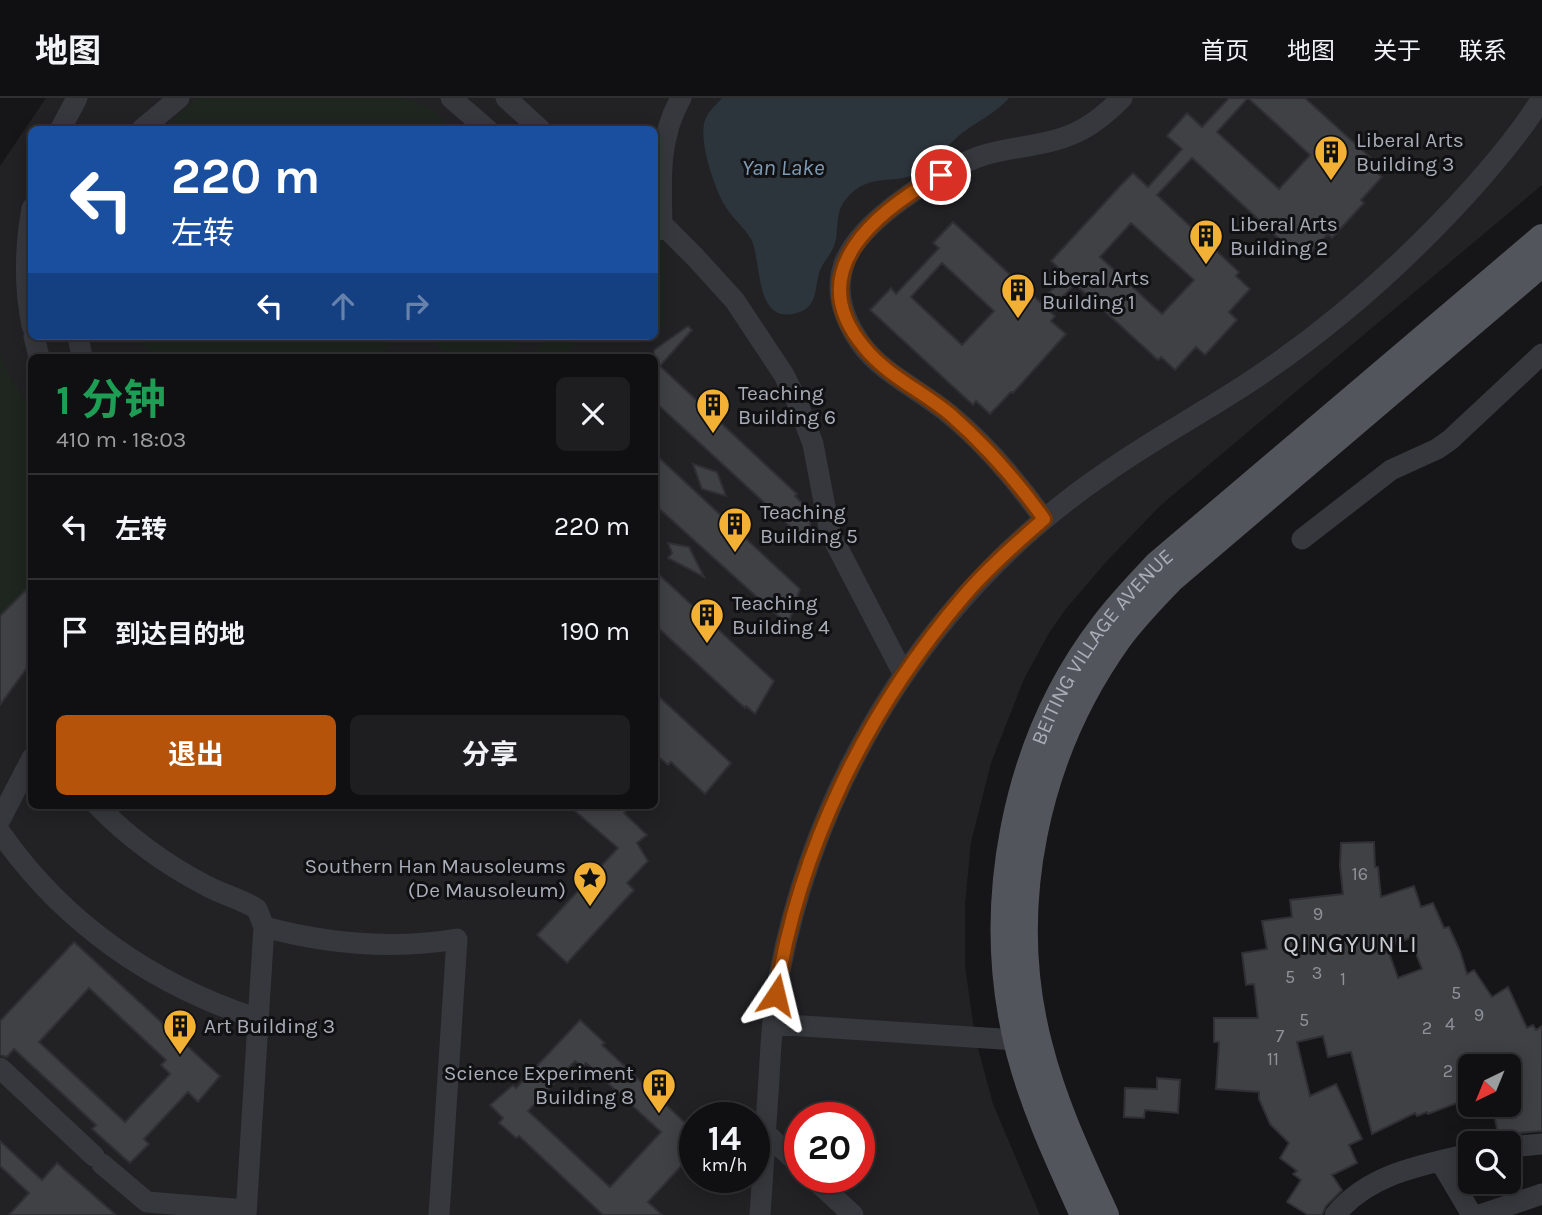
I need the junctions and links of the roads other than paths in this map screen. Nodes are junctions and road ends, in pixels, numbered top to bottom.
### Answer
1 (77, 98) edge
2 (178, 98) edge
3 (451, 98) edge
4 (506, 98) edge
5 (681, 98) edge
6 (1122, 98) edge
7 (1542, 99) edge
8 (62, 126) edge
9 (146, 126) edge
10 (483, 126) edge
11 (537, 126) edge
12 (658, 214) edge
13 (658, 227) edge
14 (1542, 237) edge
15 (28, 244) edge
16 (1542, 264) edge
17 (28, 303) edge
18 (1542, 354) edge
19 (1044, 519) junction
20 (1302, 540) dead end
21 (903, 673) junction
22 (28, 766) edge
23 (101, 809) edge
24 (0, 820) edge
25 (0, 832) edge
26 (264, 927) junction
27 (258, 1019) junction
28 (772, 1024) junction
29 (1016, 1040) junction
30 (0, 1068) edge
31 (767, 1102) edge
32 (770, 1138) edge
33 (1542, 1144) edge
34 (1521, 1146) edge
35 (784, 1150) edge
36 (1458, 1157) edge
37 (1440, 1161) junction
38 (761, 1193) edge
39 (829, 1193) edge
40 (1542, 1194) edge
41 (246, 1213) edge
42 (439, 1215) edge
43 (760, 1215) edge
44 (853, 1215) edge
45 (1083, 1215) edge
46 (1106, 1215) edge
47 (1335, 1215) edge
48 (1472, 1215) edge
49 (1480, 1215) edge

1 - 8 street
2 - 9 street
3 - 10 street
4 - 11 street
5 - 12 street
6 - 19 street
7 - 19 street
13 - 21 street
14 - 29 main road, BEITING VILLAGE AVENUE
15 - 17 street
16 - 46 main road, BEITING VILLAGE AVENUE
18 - 20 street
19 - 21 street
21 - 28 street
22 - 24 street
23 - 26 street
25 - 27 street
26 - 27 street
26 - 42 street
27 - 41 street
28 - 29 street
28 - 31 street
29 - 45 main road, BEITING VILLAGE AVENUE
30 - 41 street
32 - 35 street
33 - 34 street
36 - 37 street
37 - 47 street
37 - 48 street
38 - 43 street
39 - 44 street
40 - 49 street

